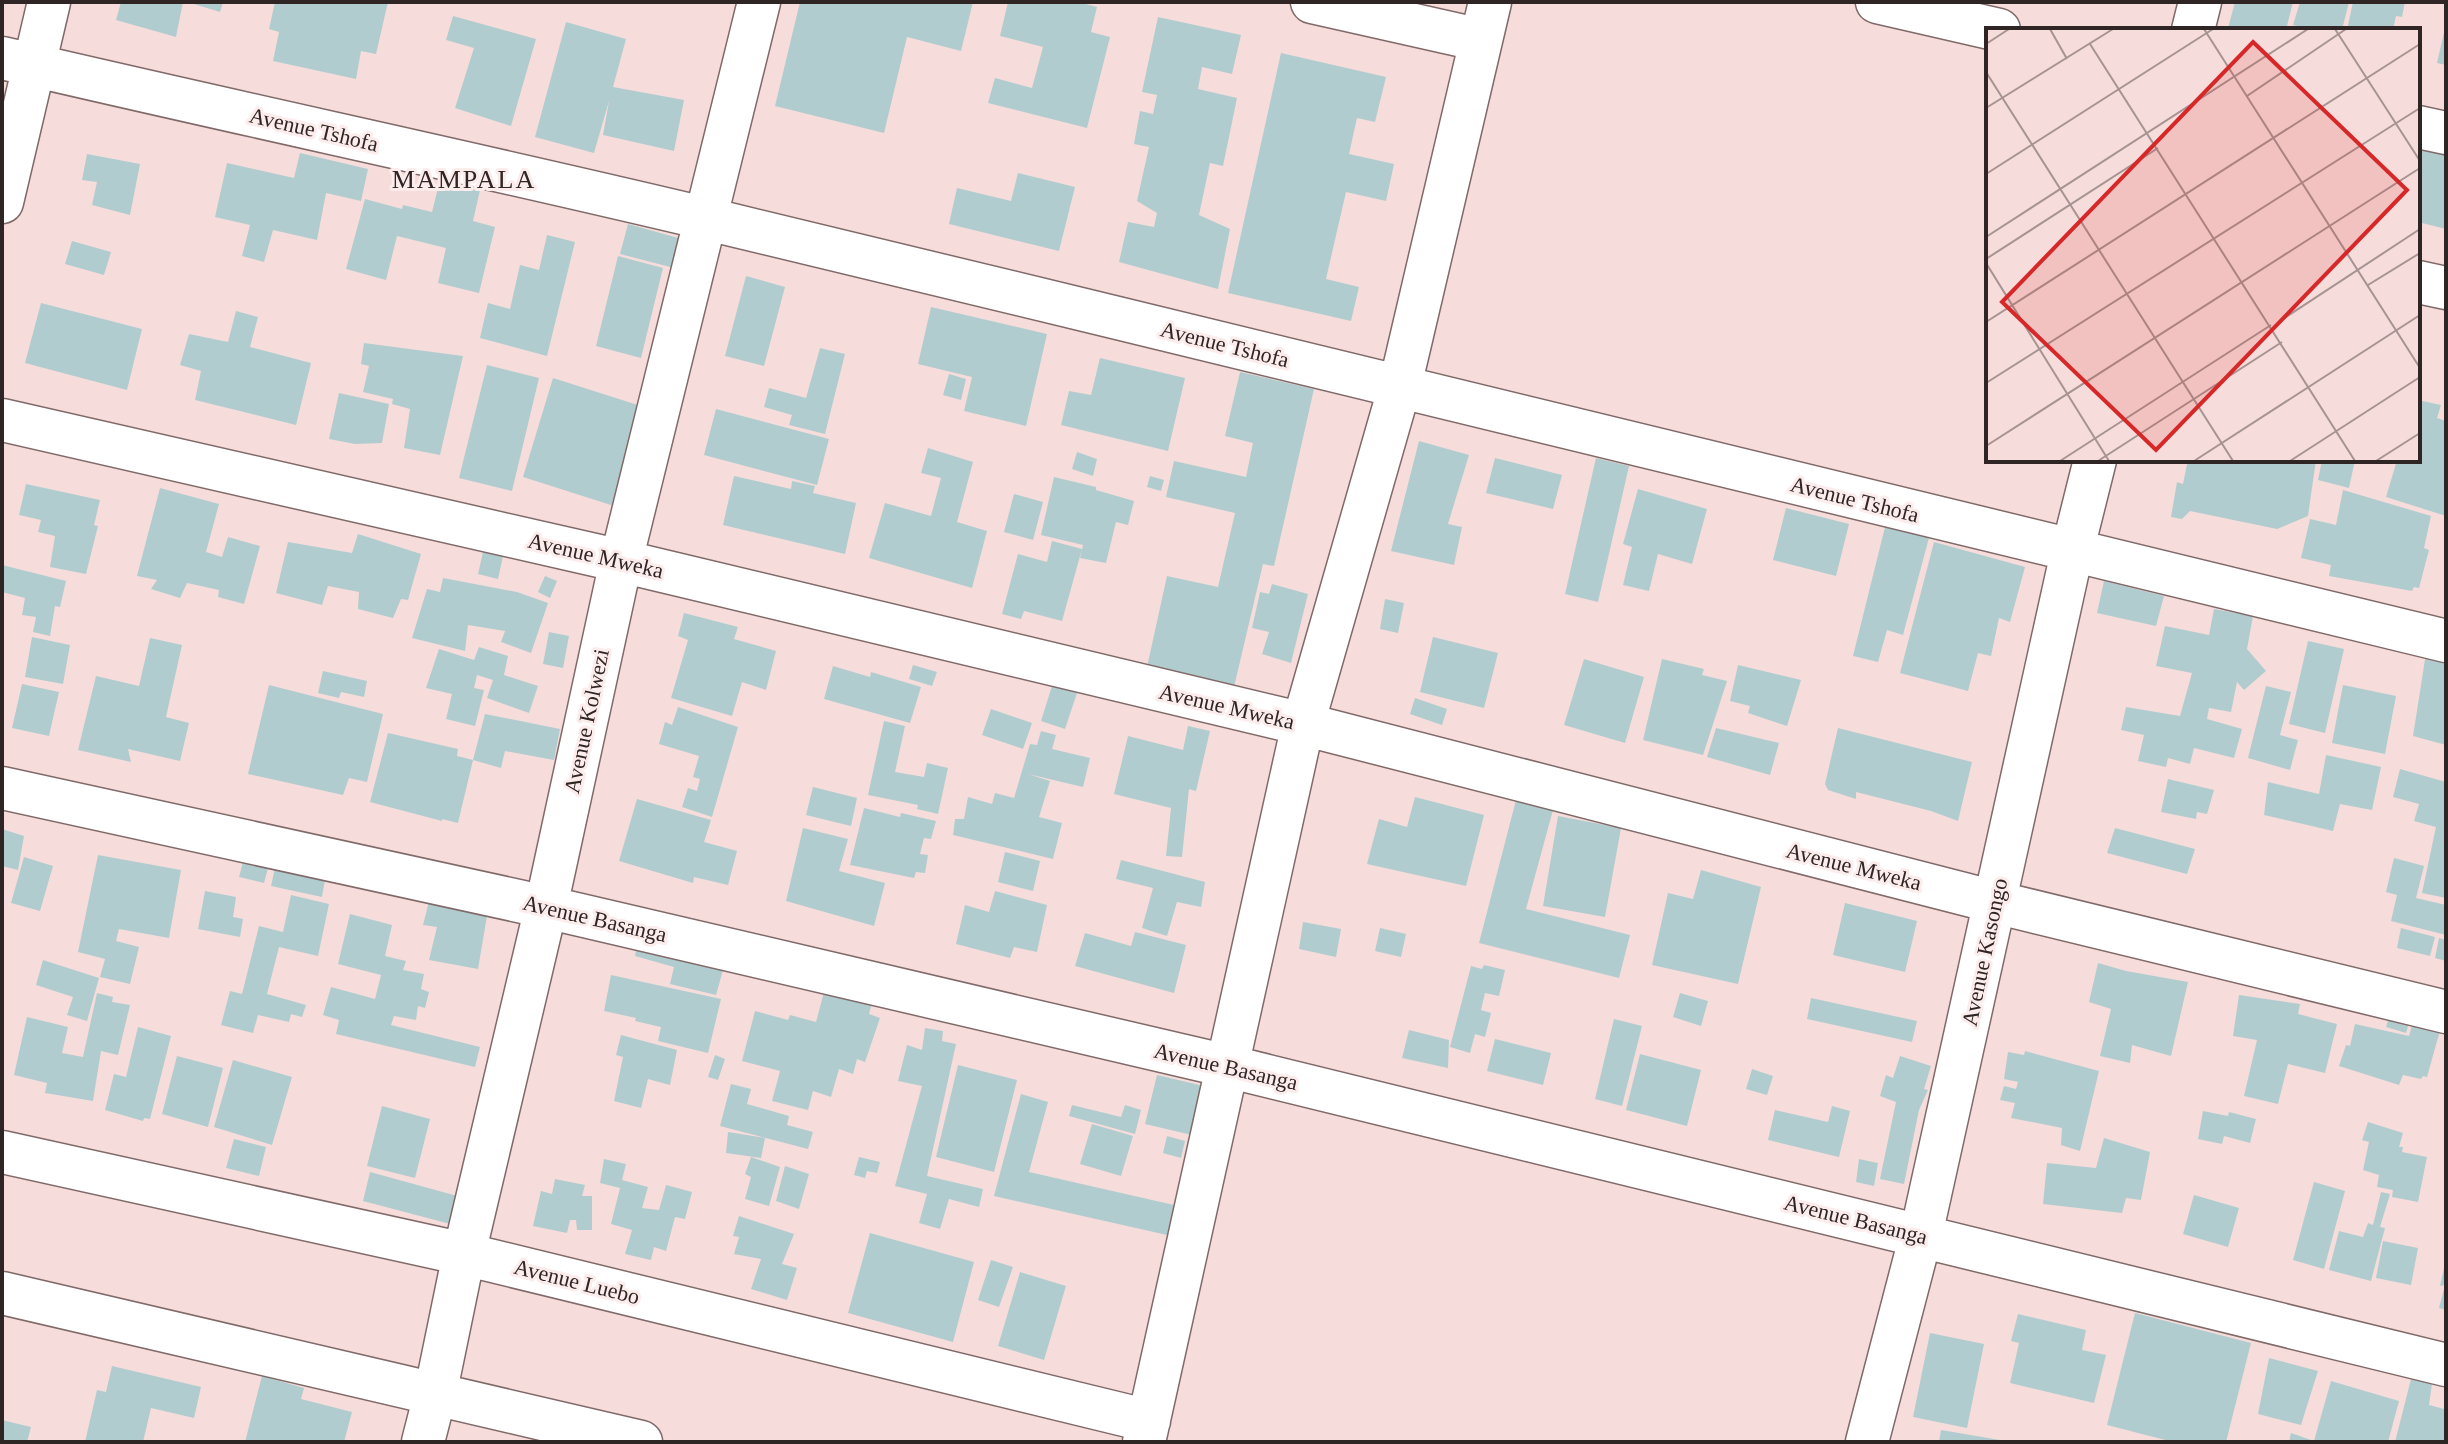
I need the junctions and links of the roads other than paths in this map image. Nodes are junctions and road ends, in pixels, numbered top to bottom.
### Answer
1 (49, 2) edge
2 (759, 2) edge
3 (1312, 2) edge
4 (1877, 2) edge
5 (2200, 2) edge
6 (1485, 21) edge
7 (1990, 28) edge
8 (2194, 28) edge
9 (18, 62) edge
10 (2420, 127) edge
11 (2446, 133) edge
12 (2, 202) edge
13 (706, 219) junction
14 (2420, 282) edge
15 (2446, 288) edge
16 (1400, 386) junction
17 (2, 420) edge
18 (2094, 462) edge
19 (2072, 552) junction
20 (621, 561) junction
21 (2446, 641) edge
22 (1303, 724) junction
23 (2, 788) edge
24 (1995, 902) junction
25 (546, 907) junction
26 (2446, 1012) edge
27 (1227, 1066) junction
28 (2, 1152) edge
29 (1921, 1235) junction
30 (464, 1254) junction
31 (2, 1293) edge
32 (2446, 1365) edge
33 (435, 1395) junction
34 (1146, 1432) edge
35 (423, 1442) edge
36 (641, 1442) edge
37 (1867, 1442) edge

1 - 9 street
2 - 13 street, Avenue Kolwezi
3 - 6 street
4 - 7 street
5 - 8 street
6 - 16 street
9 - 12 street
9 - 13 street, Avenue Tshofa
10 - 11 street
13 - 16 street, Avenue Tshofa
13 - 20 street, Avenue Kolwezi
14 - 15 street
16 - 19 street, Avenue Tshofa
16 - 22 street
17 - 20 street, Avenue Mweka
18 - 19 street, Avenue Kasongo
19 - 21 street, Avenue Tshofa
19 - 24 street, Avenue Kasongo
20 - 22 street, Avenue Mweka
20 - 25 street, Avenue Kolwezi
22 - 24 street, Avenue Mweka
22 - 27 street
23 - 25 street, Avenue Basanga
24 - 26 street, Avenue Mweka
24 - 29 street, Avenue Kasongo
25 - 27 street, Avenue Basanga
25 - 30 street, Avenue Kolwezi
27 - 29 street, Avenue Basanga
27 - 34 street
28 - 30 street, Avenue Luebo
29 - 32 street, Avenue Basanga
29 - 37 street, Avenue Kasongo
30 - 33 street, Avenue Kolwezi
30 - 34 street, Avenue Luebo
31 - 33 street
33 - 35 street, Avenue Kolwezi
33 - 36 street

